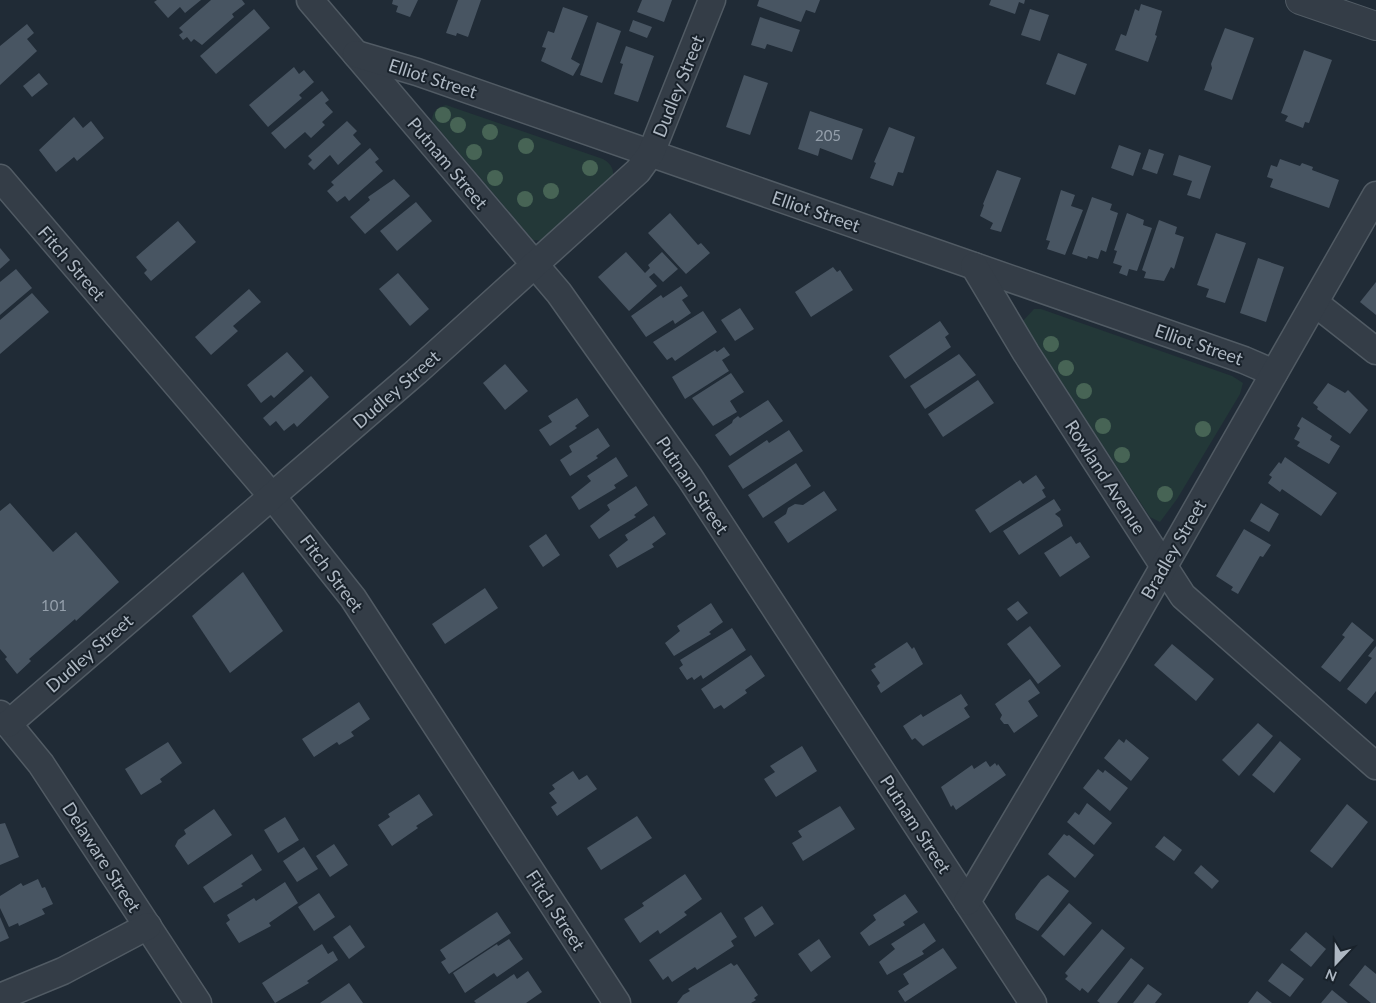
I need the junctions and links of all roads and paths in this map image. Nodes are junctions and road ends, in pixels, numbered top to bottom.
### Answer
1 (310, 0) edge
2 (712, 0) edge
3 (1300, 0) edge
4 (1376, 26) edge
5 (356, 54) junction
6 (651, 153) junction
7 (0, 178) edge
8 (1376, 195) edge
9 (535, 266) junction
10 (974, 266) junction
11 (1315, 303) junction
12 (1376, 351) edge
13 (1274, 373) junction
14 (271, 495) junction
15 (1163, 565) junction
16 (4, 719) edge
17 (1376, 766) edge
18 (967, 902) junction
19 (148, 926) junction
20 (0, 997) edge
21 (198, 1003) edge
22 (617, 1003) edge
23 (1033, 1003) edge

1 - 5 street, Putnam Street
2 - 6 street, Dudley Street
3 - 4 street
5 - 6 street, Elliot Street
5 - 9 street, Putnam Street
6 - 9 street, Dudley Street
6 - 10 street, Elliot Street
7 - 14 street, Fitch Street
8 - 11 street, Bradley Street
9 - 14 street, Dudley Street
9 - 18 street, Putnam Street
10 - 13 street, Elliot Street
10 - 15 street, Rowland Avenue
11 - 12 street
11 - 13 street, Bradley Street
13 - 15 street, Bradley Street
14 - 16 street, Dudley Street
14 - 22 street, Fitch Street
15 - 17 street, Rowland Avenue
15 - 18 street, Bradley Street
16 - 19 street, Delaware Street
18 - 23 street, Putnam Street
19 - 20 street
19 - 21 street, Delaware Street

